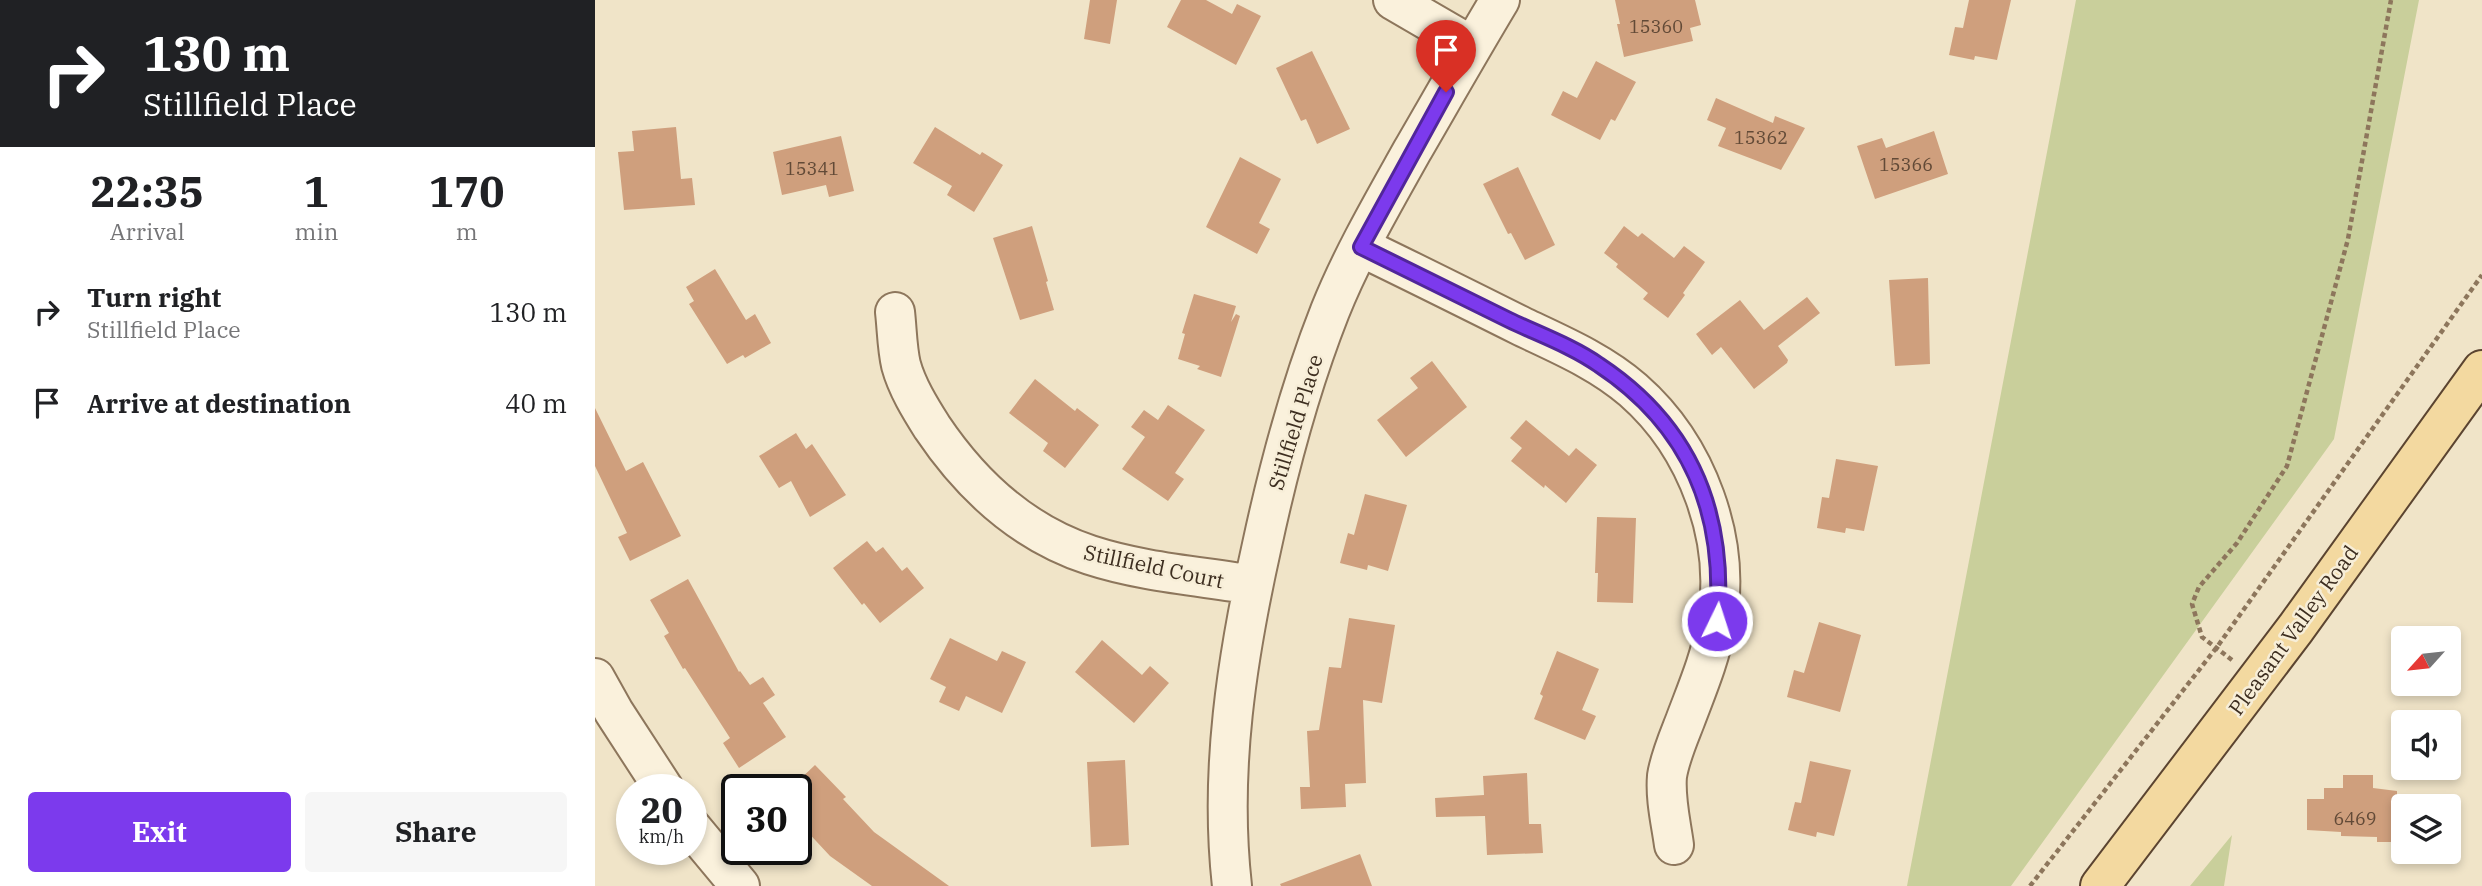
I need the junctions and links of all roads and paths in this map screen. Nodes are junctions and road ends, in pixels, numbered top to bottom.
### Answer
1 (1394, 0) edge
2 (1500, 0) edge
3 (2391, 0) edge
4 (1472, 46) junction
5 (1361, 247) junction
6 (2482, 275) edge
7 (895, 312) dead end
8 (2482, 370) edge
9 (1253, 585) junction
10 (2217, 647) junction
11 (595, 678) edge
12 (2256, 681) junction
13 (654, 774) edge
14 (1674, 845) dead end
15 (707, 846) edge
16 (740, 886) edge
17 (1232, 886) edge
18 (2031, 886) edge
19 (2101, 886) edge

1 - 4 street
2 - 4 street, Stillfield Place
3 - 10 path
4 - 5 street, Stillfield Place
5 - 9 street, Stillfield Place
5 - 14 street
6 - 10 path
7 - 9 street, Stillfield Court
8 - 12 main road, Pleasant Valley Road
9 - 17 street, Stillfield Place
10 - 12 path
10 - 18 path
11 - 13 street
12 - 19 main road, Pleasant Valley Road
15 - 16 street

